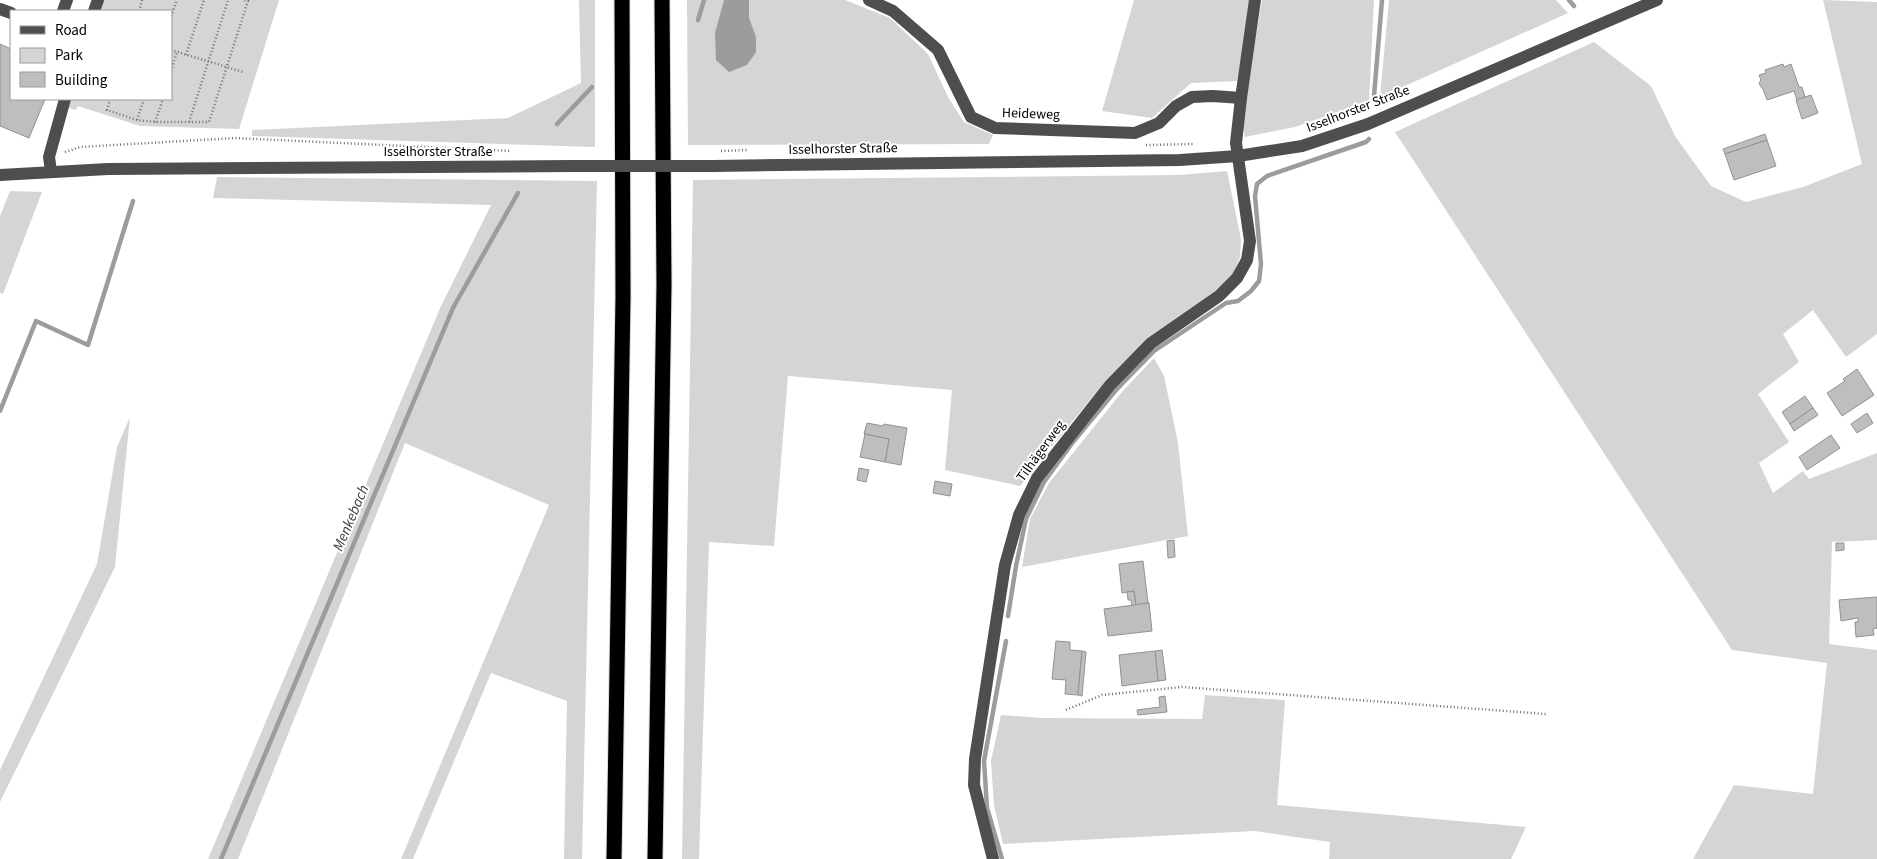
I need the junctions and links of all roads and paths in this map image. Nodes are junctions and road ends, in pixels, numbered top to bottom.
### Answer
1 (177, 0) edge
2 (204, 0) edge
3 (228, 0) edge
4 (244, 0) edge
5 (622, 0) edge
6 (662, 0) edge
7 (869, 0) edge
8 (1255, 0) edge
9 (1657, 0) edge
10 (172, 13) edge
11 (172, 50) edge
12 (177, 52) junction
13 (186, 54) junction
14 (208, 62) junction
15 (228, 67) junction
16 (172, 68) edge
17 (243, 72) dead end
18 (1241, 98) junction
19 (66, 100) edge
20 (110, 100) edge
21 (144, 100) edge
22 (162, 100) edge
23 (137, 120) junction
24 (155, 122) junction
25 (189, 122) junction
26 (109, 145) dead end
27 (512, 151) dead end
28 (1238, 156) junction
29 (51, 171) junction
30 (0, 175) edge
31 (1066, 710) dead end
32 (1546, 714) dead end
33 (614, 859) edge
34 (655, 859) edge
35 (993, 859) edge

1 - 10 path
2 - 13 path
3 - 14 path
4 - 15 path
5 - 33 highway
6 - 34 highway
7 - 18 street, Heideweg
8 - 18 street
9 - 28 street, Isselhorster Straße
11 - 12 path
12 - 13 path
12 - 16 path
13 - 14 path
14 - 15 path
14 - 25 path
15 - 17 path
15 - 25 path
18 - 28 street
19 - 29 street
20 - 23 path
21 - 23 path
22 - 24 path
23 - 24 path
24 - 25 path
26 - 27 path
28 - 29 street, Isselhorster Straße, bridge
28 - 35 street, Tilhägerweg
29 - 30 street, Isselhorster Straße
31 - 32 path

